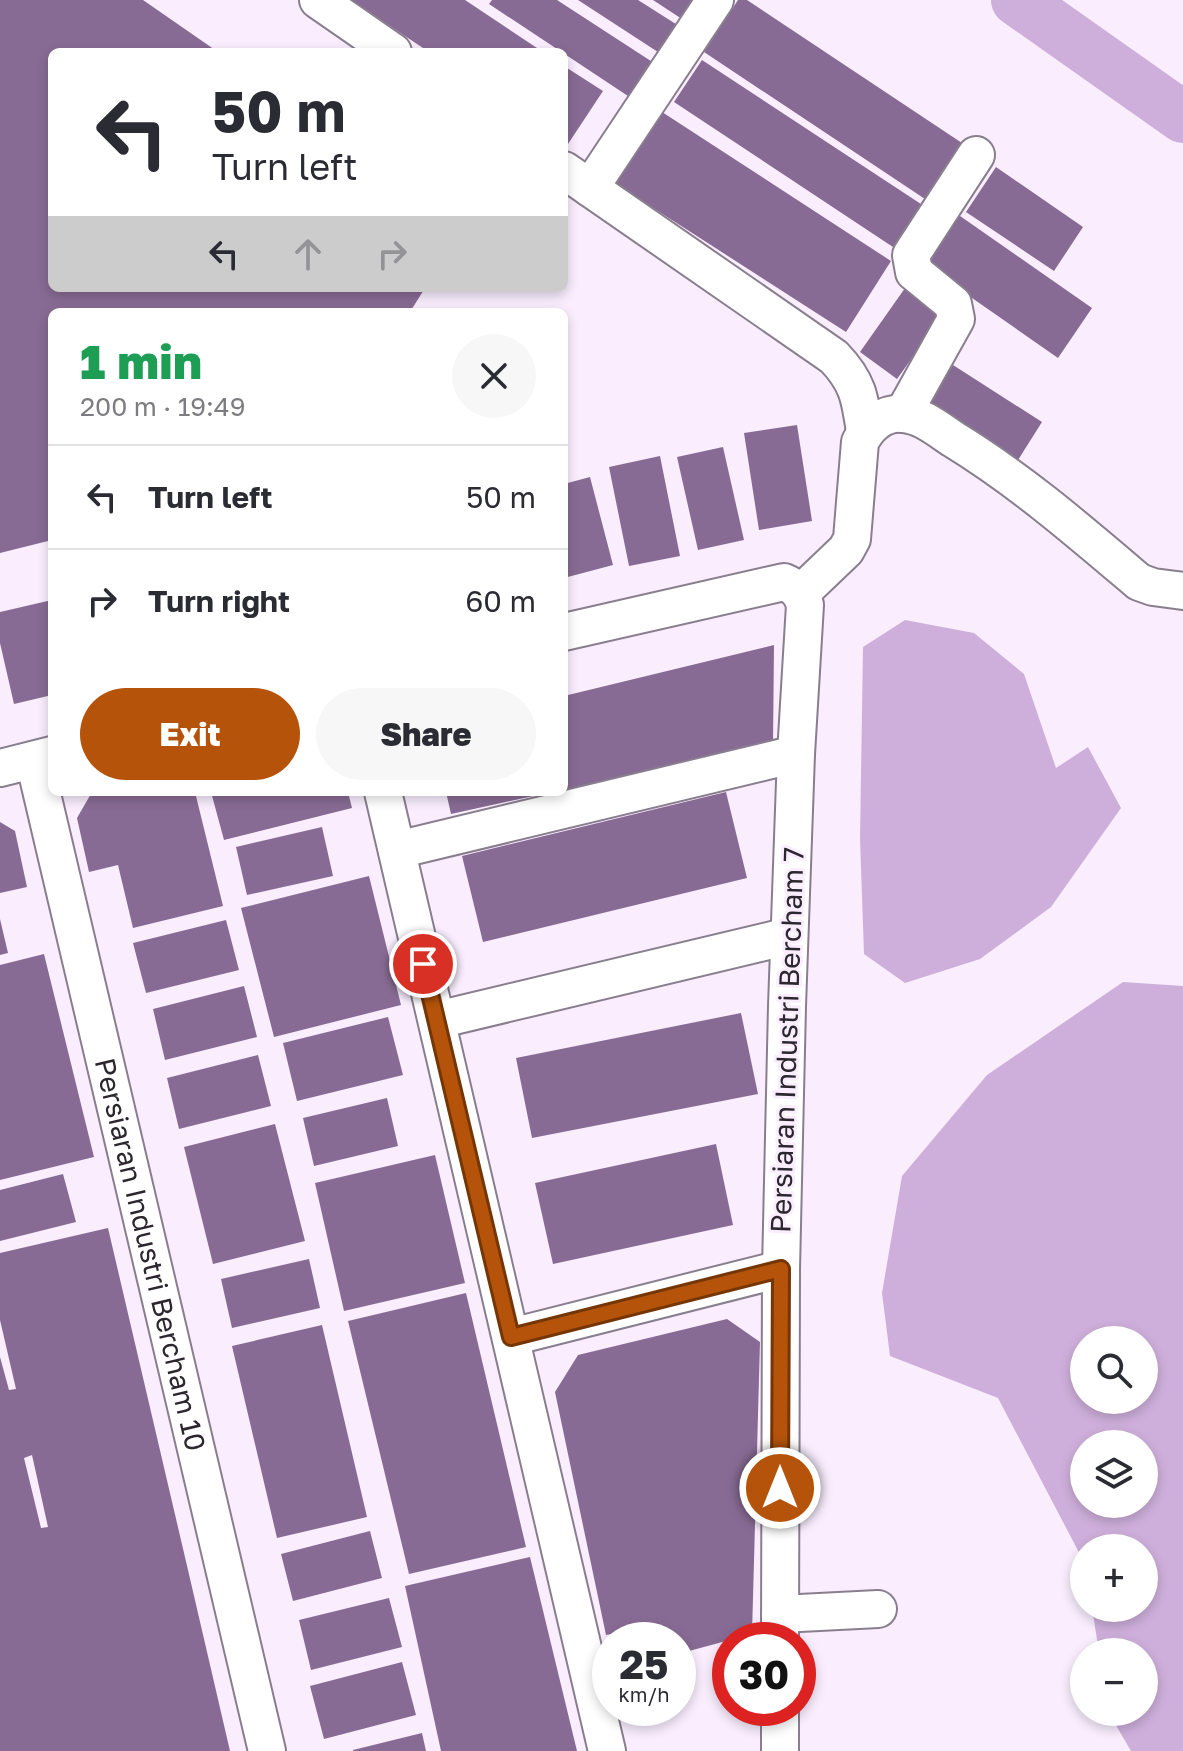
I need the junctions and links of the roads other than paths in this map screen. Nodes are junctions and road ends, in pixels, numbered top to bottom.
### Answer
1 (318, 0) edge
2 (715, 0) edge
3 (387, 48) edge
4 (976, 155) dead end
5 (577, 179) edge
6 (903, 414) junction
7 (865, 432) junction
8 (1183, 591) edge
9 (801, 593) junction
10 (568, 631) edge
11 (796, 754) junction
12 (43, 758) edge
13 (0, 768) edge
14 (48, 780) edge
15 (52, 796) edge
16 (384, 796) edge
17 (397, 850) junction
18 (789, 936) junction
19 (437, 1020) junction
20 (781, 1269) junction
21 (511, 1337) junction
22 (878, 1609) dead end
23 (780, 1622) edge
24 (807, 1622) edge
25 (780, 1726) edge
26 (267, 1751) edge
27 (607, 1751) edge
28 (780, 1751) edge

1 - 3 street
2 - 5 street
4 - 6 street
5 - 7 street
6 - 7 street
6 - 8 street
7 - 9 street
9 - 10 street
9 - 11 street, Persiaran Industri Bercham 7
11 - 17 street
11 - 18 street, Persiaran Industri Bercham 7
12 - 13 street
12 - 14 street, Persiaran Industri Bercham 10
15 - 26 street, Persiaran Industri Bercham 10
16 - 17 street
17 - 19 street
18 - 19 street
18 - 20 street, Persiaran Industri Bercham 7
19 - 21 street
20 - 21 street
20 - 23 street, Persiaran Industri Bercham 7
21 - 27 street
22 - 24 street
25 - 28 street

